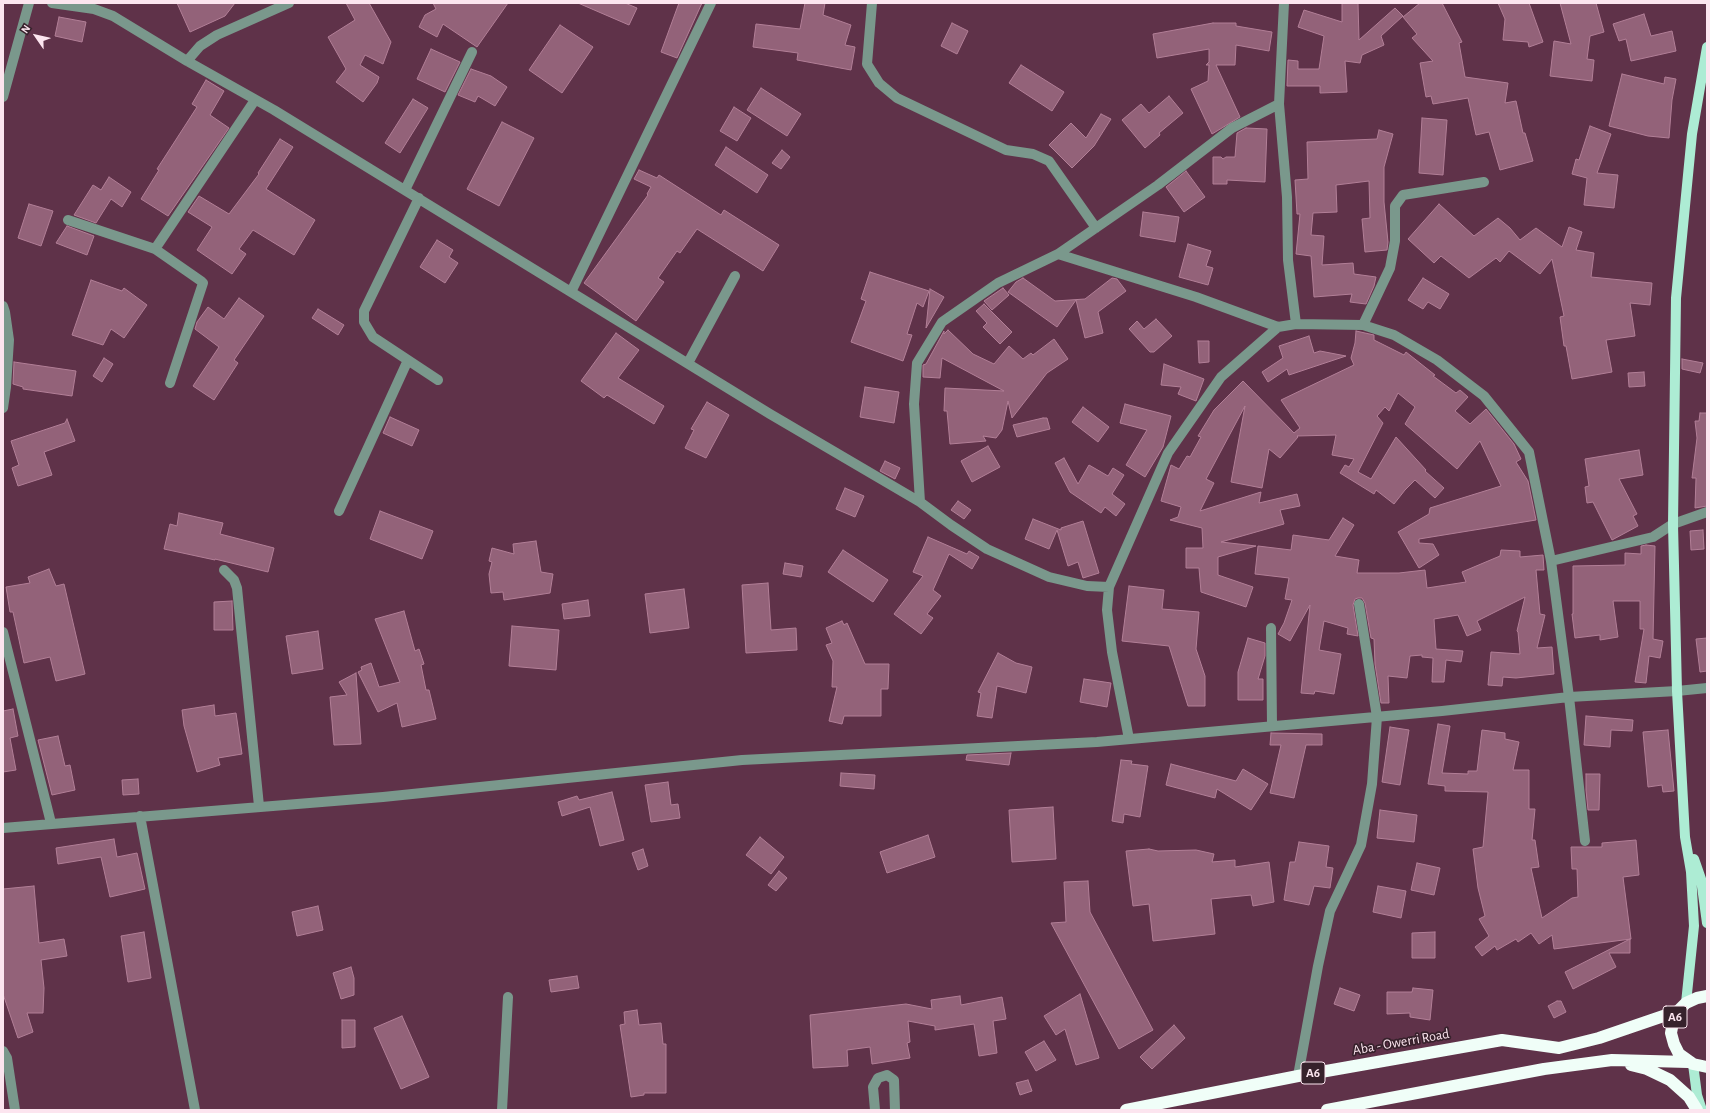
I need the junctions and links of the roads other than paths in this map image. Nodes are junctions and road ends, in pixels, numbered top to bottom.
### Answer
1 (29, 3) edge
2 (52, 3) edge
3 (288, 3) edge
4 (711, 3) edge
5 (872, 3) edge
6 (1284, 3) edge
7 (1707, 47) edge
8 (472, 52) dead end
9 (187, 61) junction
10 (3, 97) edge
11 (255, 100) junction
12 (1279, 104) junction
13 (1484, 182) dead end
14 (405, 190) junction
15 (419, 198) junction
16 (68, 220) dead end
17 (1096, 228) junction
18 (155, 249) junction
19 (1058, 254) junction
20 (735, 276) dead end
21 (571, 292) junction
22 (3, 306) edge
23 (1296, 324) junction
24 (1363, 325) junction
25 (1278, 327) junction
26 (408, 360) junction
27 (688, 363) junction
28 (438, 380) dead end
29 (170, 383) dead end
30 (3, 408) edge
31 (920, 502) junction
32 (339, 511) dead end
33 (1707, 512) edge
34 (1673, 524) junction
35 (1551, 561) junction
36 (224, 570) dead end
37 (1109, 588) junction
38 (1359, 604) dead end
39 (1271, 628) dead end
40 (3, 632) edge
41 (1707, 688) edge
42 (1677, 691) junction
43 (1569, 697) junction
44 (1376, 717) junction
45 (1272, 726) junction
46 (1129, 739) junction
47 (259, 806) junction
48 (140, 816) junction
49 (51, 823) junction
50 (3, 828) edge
51 (1685, 837) junction
52 (1585, 841) dead end
53 (1707, 923) edge
54 (1707, 996) edge
55 (508, 997) dead end
56 (1682, 1007) junction
57 (3, 1051) edge
58 (1612, 1060) junction
59 (1690, 1063) junction
60 (1707, 1067) edge
61 (1298, 1076) junction
62 (15, 1110) edge
63 (195, 1110) edge
64 (502, 1110) edge
65 (875, 1110) edge
66 (895, 1110) edge
67 (1126, 1110) edge
68 (1327, 1110) edge
69 (1697, 1110) edge
70 (1702, 1110) edge

1 - 10 street
2 - 9 street
3 - 9 street
4 - 21 street
5 - 17 street
6 - 12 street
7 - 34 main road
8 - 14 street
9 - 11 street
11 - 14 street
11 - 18 street
12 - 17 street
12 - 23 street
13 - 24 street
14 - 15 street
15 - 21 street
15 - 26 street
16 - 18 street
17 - 19 street
18 - 29 street
19 - 25 street
19 - 31 street
20 - 27 street
21 - 27 street
22 - 30 street
23 - 24 street
23 - 25 street
24 - 35 street
25 - 37 street
26 - 28 street
26 - 32 street
27 - 31 street
31 - 37 street
33 - 34 street
34 - 35 street
34 - 42 main road
35 - 43 street
36 - 47 street
37 - 46 street
38 - 44 street
39 - 45 street
40 - 49 street
41 - 42 street
42 - 43 street
42 - 51 main road
43 - 44 street
43 - 52 street
44 - 45 street
44 - 61 street
45 - 46 street
46 - 47 street
47 - 48 street
48 - 49 street
48 - 63 street
49 - 50 street
51 - 53 main road
51 - 56 main road
54 - 56 highway, Aba - Owerri Road / A6
55 - 64 street
56 - 59 highway, A6
56 - 61 highway, Aba - Owerri Road / A6
57 - 62 street
58 - 59 highway
58 - 68 highway
58 - 69 highway
59 - 60 highway
59 - 70 main road
61 - 67 highway, Aba - Owerri Road / A6
65 - 66 street

